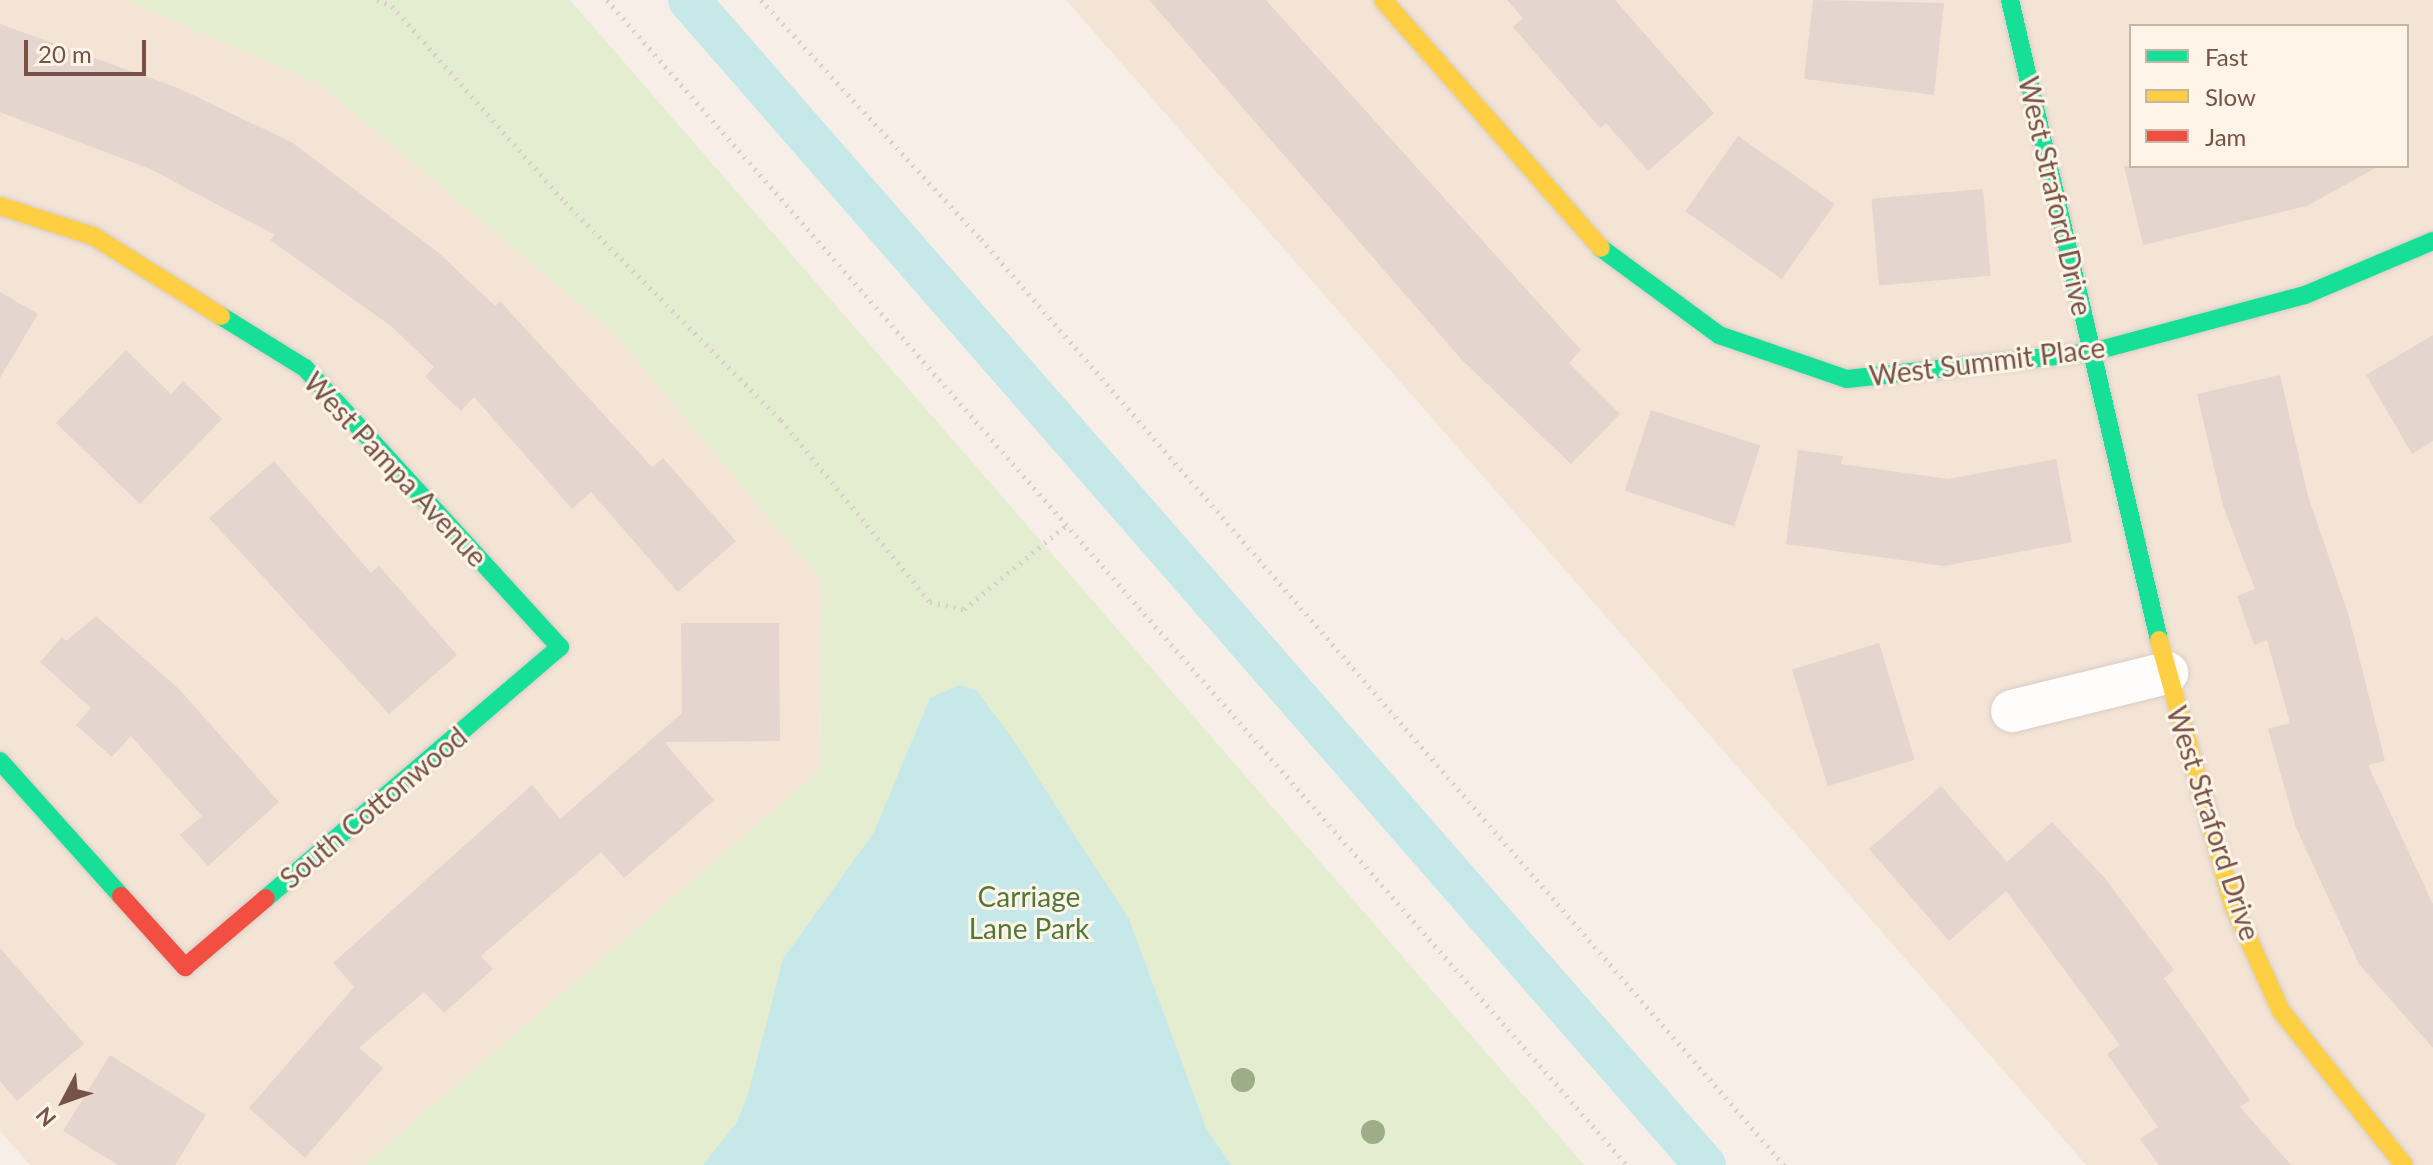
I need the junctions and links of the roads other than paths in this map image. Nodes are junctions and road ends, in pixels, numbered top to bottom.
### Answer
1 (1383, 0) edge
2 (2010, 0) edge
3 (0, 206) edge
4 (2433, 241) edge
5 (2092, 352) junction
6 (560, 647) joint
7 (2167, 673) junction
8 (2012, 711) dead end
9 (0, 761) edge
10 (2404, 1165) edge

1 - 5 street, West Summit Place
2 - 5 street, West Straford Drive
3 - 6 street, West Pampa Avenue
4 - 5 street, West Summit Place
5 - 7 street, West Straford Drive
6 - 9 street, South Cottonwood
7 - 8 street, West Straford Drive
7 - 10 street, West Straford Drive

